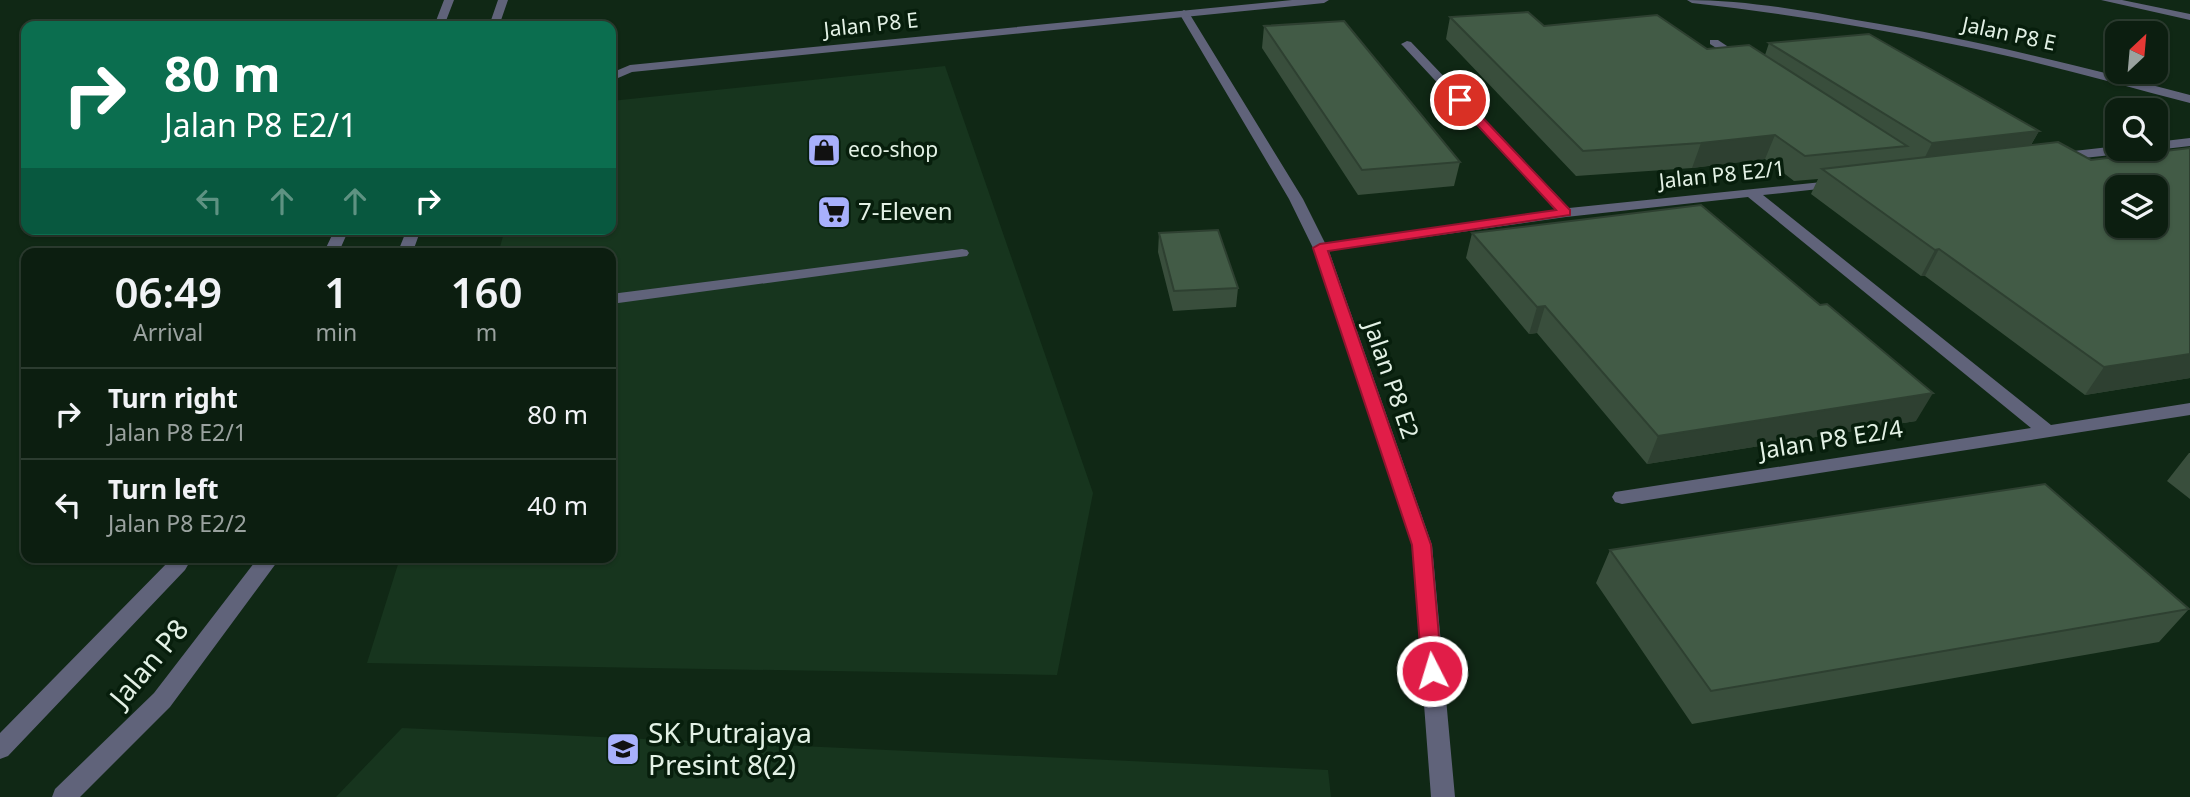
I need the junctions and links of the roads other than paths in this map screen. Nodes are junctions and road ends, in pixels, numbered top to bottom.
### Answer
1 (449, 0) edge
2 (503, 0) edge
3 (1324, 0) edge
4 (1692, 0) edge
5 (2106, 0) edge
6 (1719, 1) edge
7 (1184, 13) junction
8 (2190, 17) edge
9 (441, 21) edge
10 (496, 21) edge
11 (1714, 42) dead end
12 (1407, 44) dead end
13 (616, 65) edge
14 (630, 69) junction
15 (1759, 71) edge
16 (616, 75) edge
17 (2190, 99) edge
18 (2190, 142) edge
19 (2168, 145) edge
20 (2105, 152) edge
21 (2036, 159) edge
22 (1847, 182) edge
23 (1753, 194) junction
24 (1566, 213) junction
25 (1320, 248) junction
26 (962, 253) dead end
27 (616, 298) edge
28 (2190, 409) edge
29 (2047, 431) junction
30 (1622, 497) dead end
31 (179, 563) edge
32 (266, 563) edge
33 (0, 749) edge
34 (64, 797) edge
35 (1443, 797) edge

1 - 9 street
2 - 10 street
3 - 7 street, Jalan P8 E
4 - 6 street, Jalan P8 E
5 - 8 street
6 - 17 street, Jalan P8 E
7 - 14 street, Jalan P8 E
7 - 25 street, Jalan P8 E2
11 - 15 street
12 - 24 street
13 - 14 street
14 - 16 street
18 - 19 street
20 - 21 street
22 - 23 street, Jalan P8 E2/1
23 - 24 street, Jalan P8 E2/1
23 - 29 street
24 - 25 street, Jalan P8 E2/1
25 - 35 street, Jalan P8 E2
26 - 27 street
28 - 29 street, Jalan P8 E2/4
29 - 30 street, Jalan P8 E2/4
31 - 33 street, Jalan P8
32 - 34 street, Jalan P8

